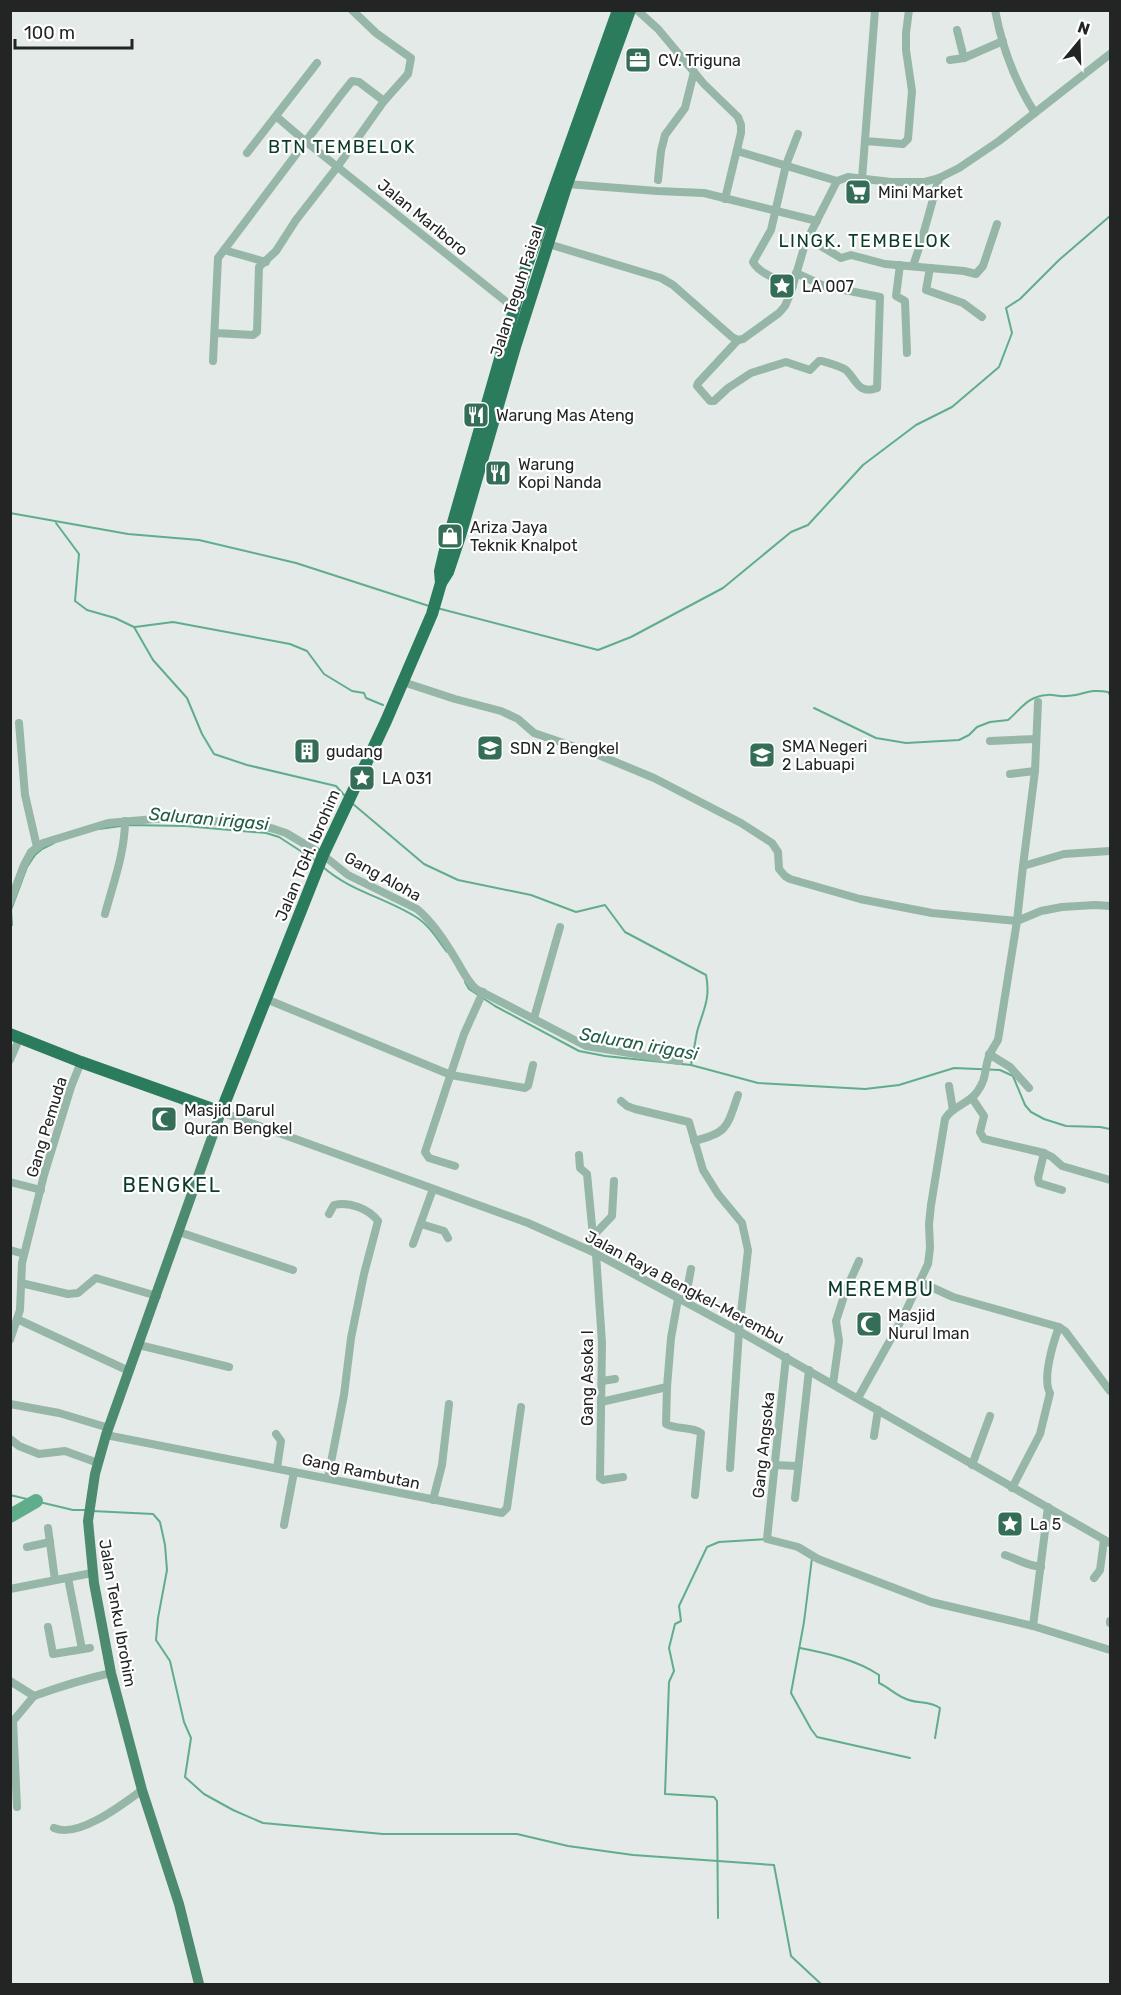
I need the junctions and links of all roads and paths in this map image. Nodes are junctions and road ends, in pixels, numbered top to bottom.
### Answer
1 (352, 10) edge
2 (618, 10) edge
3 (630, 10) edge
4 (637, 10) edge
5 (875, 10) edge
6 (909, 10) edge
7 (995, 10) edge
8 (957, 30) dead end
9 (1003, 41) junction
10 (1110, 54) edge
11 (964, 58) junction
12 (950, 60) dead end
13 (317, 63) dead end
14 (694, 72) junction
15 (384, 101) junction
16 (1035, 113) junction
17 (277, 117) junction
18 (798, 134) dead end
19 (305, 141) junction
20 (865, 141) junction
21 (737, 151) junction
22 (247, 153) dead end
23 (786, 165) junction
24 (338, 166) junction
25 (939, 178) junction
26 (862, 179) junction
27 (658, 180) dead end
28 (837, 181) junction
29 (567, 184) junction
30 (725, 198) junction
31 (776, 211) junction
32 (817, 221) junction
33 (997, 224) dead end
34 (807, 238) junction
35 (542, 242) junction
36 (224, 250) junction
37 (266, 262) junction
38 (900, 266) junction
39 (913, 266) junction
40 (930, 268) junction
41 (796, 273) junction
42 (793, 286) junction
43 (520, 309) junction
44 (982, 316) dead end
45 (216, 333) junction
46 (738, 340) junction
47 (907, 353) dead end
48 (213, 361) dead end
49 (432, 614) joint
50 (403, 682) junction
51 (1038, 702) dead end
52 (19, 723) dead end
53 (1036, 738) junction
54 (990, 741) dead end
55 (1035, 771) junction
56 (1010, 774) dead end
57 (125, 824) junction
58 (37, 846) junction
59 (1110, 851) edge
60 (321, 862) junction
61 (1023, 866) junction
62 (10, 902) edge
63 (1110, 906) edge
64 (105, 914) dead end
65 (1017, 921) junction
66 (560, 927) dead end
67 (482, 995) junction
68 (266, 999) junction
69 (534, 1018) junction
70 (15, 1036) edge
71 (988, 1057) junction
72 (10, 1060) edge
73 (679, 1061) dead end
74 (81, 1062) junction
75 (533, 1065) dead end
76 (451, 1075) junction
77 (949, 1086) dead end
78 (1029, 1088) dead end
79 (738, 1095) dead end
80 (972, 1098) junction
81 (621, 1101) dead end
82 (954, 1110) junction
83 (221, 1112) junction
84 (694, 1141) junction
85 (1044, 1153) junction
86 (579, 1155) dead end
87 (455, 1166) dead end
88 (1110, 1180) edge
89 (614, 1181) dead end
90 (10, 1182) edge
91 (433, 1189) junction
92 (40, 1190) junction
93 (1062, 1190) dead end
94 (329, 1214) dead end
95 (421, 1224) junction
96 (179, 1233) junction
97 (593, 1236) junction
98 (448, 1238) dead end
99 (413, 1244) dead end
100 (10, 1250) edge
101 (593, 1252) junction
102 (24, 1254) junction
103 (859, 1261) dead end
104 (691, 1269) dead end
105 (293, 1270) dead end
106 (920, 1282) junction
107 (21, 1283) junction
108 (157, 1296) junction
109 (682, 1300) junction
110 (17, 1319) junction
111 (1059, 1327) junction
112 (740, 1331) junction
113 (10, 1340) edge
114 (139, 1345) junction
115 (786, 1357) junction
116 (229, 1367) dead end
117 (809, 1370) junction
118 (129, 1371) junction
119 (615, 1379) dead end
120 (602, 1381) junction
121 (833, 1384) junction
122 (666, 1387) junction
123 (1110, 1391) edge
124 (858, 1398) junction
125 (602, 1402) junction
126 (10, 1404) edge
127 (449, 1404) dead end
128 (521, 1407) dead end
129 (878, 1410) junction
130 (990, 1416) dead end
131 (108, 1431) junction
132 (276, 1434) dead end
133 (874, 1436) dead end
134 (10, 1439) edge
135 (98, 1463) junction
136 (774, 1465) junction
137 (972, 1465) junction
138 (797, 1466) junction
139 (277, 1468) junction
140 (730, 1468) dead end
141 (294, 1472) junction
142 (623, 1477) dead end
143 (328, 1478) junction
144 (1012, 1488) junction
145 (695, 1495) dead end
146 (795, 1498) dead end
147 (433, 1500) junction
148 (1048, 1507) junction
149 (284, 1525) dead end
150 (48, 1528) dead end
151 (50, 1542) junction
152 (1107, 1542) edge
153 (27, 1547) dead end
154 (1005, 1555) dead end
155 (1041, 1567) junction
156 (92, 1573) junction
157 (68, 1578) junction
158 (1095, 1578) dead end
159 (55, 1580) junction
160 (10, 1589) edge
161 (1034, 1626) junction
162 (48, 1628) dead end
163 (1110, 1650) edge
164 (111, 1673) junction
165 (10, 1681) edge
166 (34, 1696) junction
167 (13, 1768) edge
168 (142, 1790) junction
169 (17, 1807) dead end
170 (54, 1828) dead end
171 (198, 1984) edge

1 - 15 street
2 - 35 highway, Jalan Teguh Faisal
3 - 29 highway, Jalan Teguh Faisal
4 - 14 street
5 - 20 street
6 - 20 street
7 - 9 street
8 - 11 street
9 - 11 street
9 - 16 street
10 - 16 street
11 - 12 street
13 - 17 street
14 - 21 street
14 - 27 street
15 - 19 street
15 - 24 street
16 - 25 street
17 - 19 street, Jalan Marlboro
17 - 22 street
18 - 23 street
19 - 24 street, Jalan Marlboro
19 - 36 street
20 - 26 street
21 - 23 street
21 - 30 street
23 - 28 street
23 - 31 street
24 - 37 street
24 - 43 street, Jalan Marlboro
25 - 26 street
25 - 39 street
26 - 28 street
28 - 32 street
29 - 30 street
29 - 35 highway, Jalan Teguh Faisal
30 - 31 street
31 - 32 street
31 - 42 street
32 - 34 street
33 - 40 street
34 - 38 street
34 - 41 street
35 - 43 highway, Jalan Teguh Faisal
35 - 46 street
36 - 37 street
36 - 45 street
37 - 45 street
38 - 39 street
38 - 47 street
39 - 40 street
40 - 44 street
41 - 42 street
41 - 46 street
42 - 46 street
43 - 49 highway, Jalan Teguh Faisal
45 - 48 street
49 - 50 highway, Jalan TGH. Ibrohim
50 - 60 highway, Jalan TGH. Ibrohim
50 - 65 street
51 - 53 street
52 - 58 street
53 - 54 street
53 - 55 street
55 - 56 street
55 - 61 street
57 - 58 street, Gang Aloha
57 - 60 street, Gang Aloha
57 - 64 street
58 - 62 street
59 - 61 street
60 - 67 street, Gang Aloha
60 - 68 highway, Jalan TGH. Ibrohim
61 - 65 street
63 - 65 street
65 - 71 street
66 - 69 street
67 - 69 street, Gang Aloha
67 - 76 street
68 - 76 street
68 - 83 highway, Jalan TGH. Ibrohim
69 - 73 street, Gang Aloha
70 - 72 street
70 - 74 highway
71 - 78 street
71 - 80 street
74 - 83 highway
74 - 92 street, Gang Pemuda
75 - 76 street
76 - 87 street
77 - 82 street
79 - 84 street
80 - 82 street
80 - 85 street
81 - 84 street
82 - 106 street
83 - 91 street, Jalan Raya Bengkel-Merembu
83 - 96 main road, Jalan Tenku Ibrohim
84 - 112 street
85 - 88 street
85 - 93 street
86 - 97 street, Gang Asoka I
89 - 97 street
90 - 92 street
91 - 95 street
91 - 101 street, Jalan Raya Bengkel-Merembu
92 - 102 street, Gang Pemuda
94 - 143 street
95 - 98 street
95 - 99 street
96 - 105 street
96 - 108 main road, Jalan Tenku Ibrohim
97 - 101 street, Gang Asoka I
100 - 102 street
101 - 109 street, Jalan Raya Bengkel-Merembu
101 - 120 street, Gang Asoka I
102 - 107 street, Gang Pemuda
103 - 121 street
104 - 109 street
106 - 111 street
106 - 124 street
107 - 108 street
107 - 110 street, Gang Pemuda
108 - 114 main road, Jalan Tenku Ibrohim
109 - 112 street, Jalan Raya Bengkel-Merembu
109 - 122 street
110 - 113 street, Gang Pemuda
110 - 118 street
111 - 123 street
111 - 144 street
112 - 115 street, Jalan Raya Bengkel-Merembu
112 - 140 street
114 - 116 street
114 - 118 main road, Jalan Tenku Ibrohim
115 - 117 street, Jalan Raya Bengkel-Merembu
115 - 136 street, Gang Angsoka
117 - 121 street, Jalan Raya Bengkel-Merembu
117 - 138 street
118 - 131 main road, Jalan Tenku Ibrohim
119 - 120 street
120 - 125 street, Gang Asoka I
121 - 124 street, Jalan Raya Bengkel-Merembu
122 - 125 street
122 - 145 street
124 - 129 street, Jalan Raya Bengkel-Merembu
125 - 142 street, Gang Asoka I
126 - 131 street, Gang Rambutan
127 - 147 street
128 - 147 street, Gang Rambutan
129 - 133 street
129 - 137 street, Jalan Raya Bengkel-Merembu
130 - 137 street
131 - 135 main road, Jalan Tenku Ibrohim
131 - 139 street, Gang Rambutan
132 - 139 street
134 - 135 street
135 - 156 main road, Jalan Tenku Ibrohim
136 - 138 street
136 - 161 street, Gang Angsoka
137 - 144 street, Jalan Raya Bengkel-Merembu
138 - 146 street
139 - 141 street, Gang Rambutan
141 - 143 street, Gang Rambutan
141 - 149 street
143 - 147 street, Gang Rambutan
144 - 148 street, Jalan Raya Bengkel-Merembu
148 - 152 street, Jalan Raya Bengkel-Merembu
148 - 155 street
150 - 151 street
151 - 153 street
151 - 159 street
152 - 158 street
154 - 155 street
155 - 161 street
156 - 157 street
156 - 164 main road, Jalan Tenku Ibrohim
157 - 159 street
157 - 162 street
159 - 160 street
161 - 163 street
164 - 166 street
164 - 168 main road, Jalan Tenku Ibrohim
165 - 166 street
166 - 167 street
167 - 169 street
168 - 170 street
168 - 171 main road, Jalan Tenku Ibrohim

